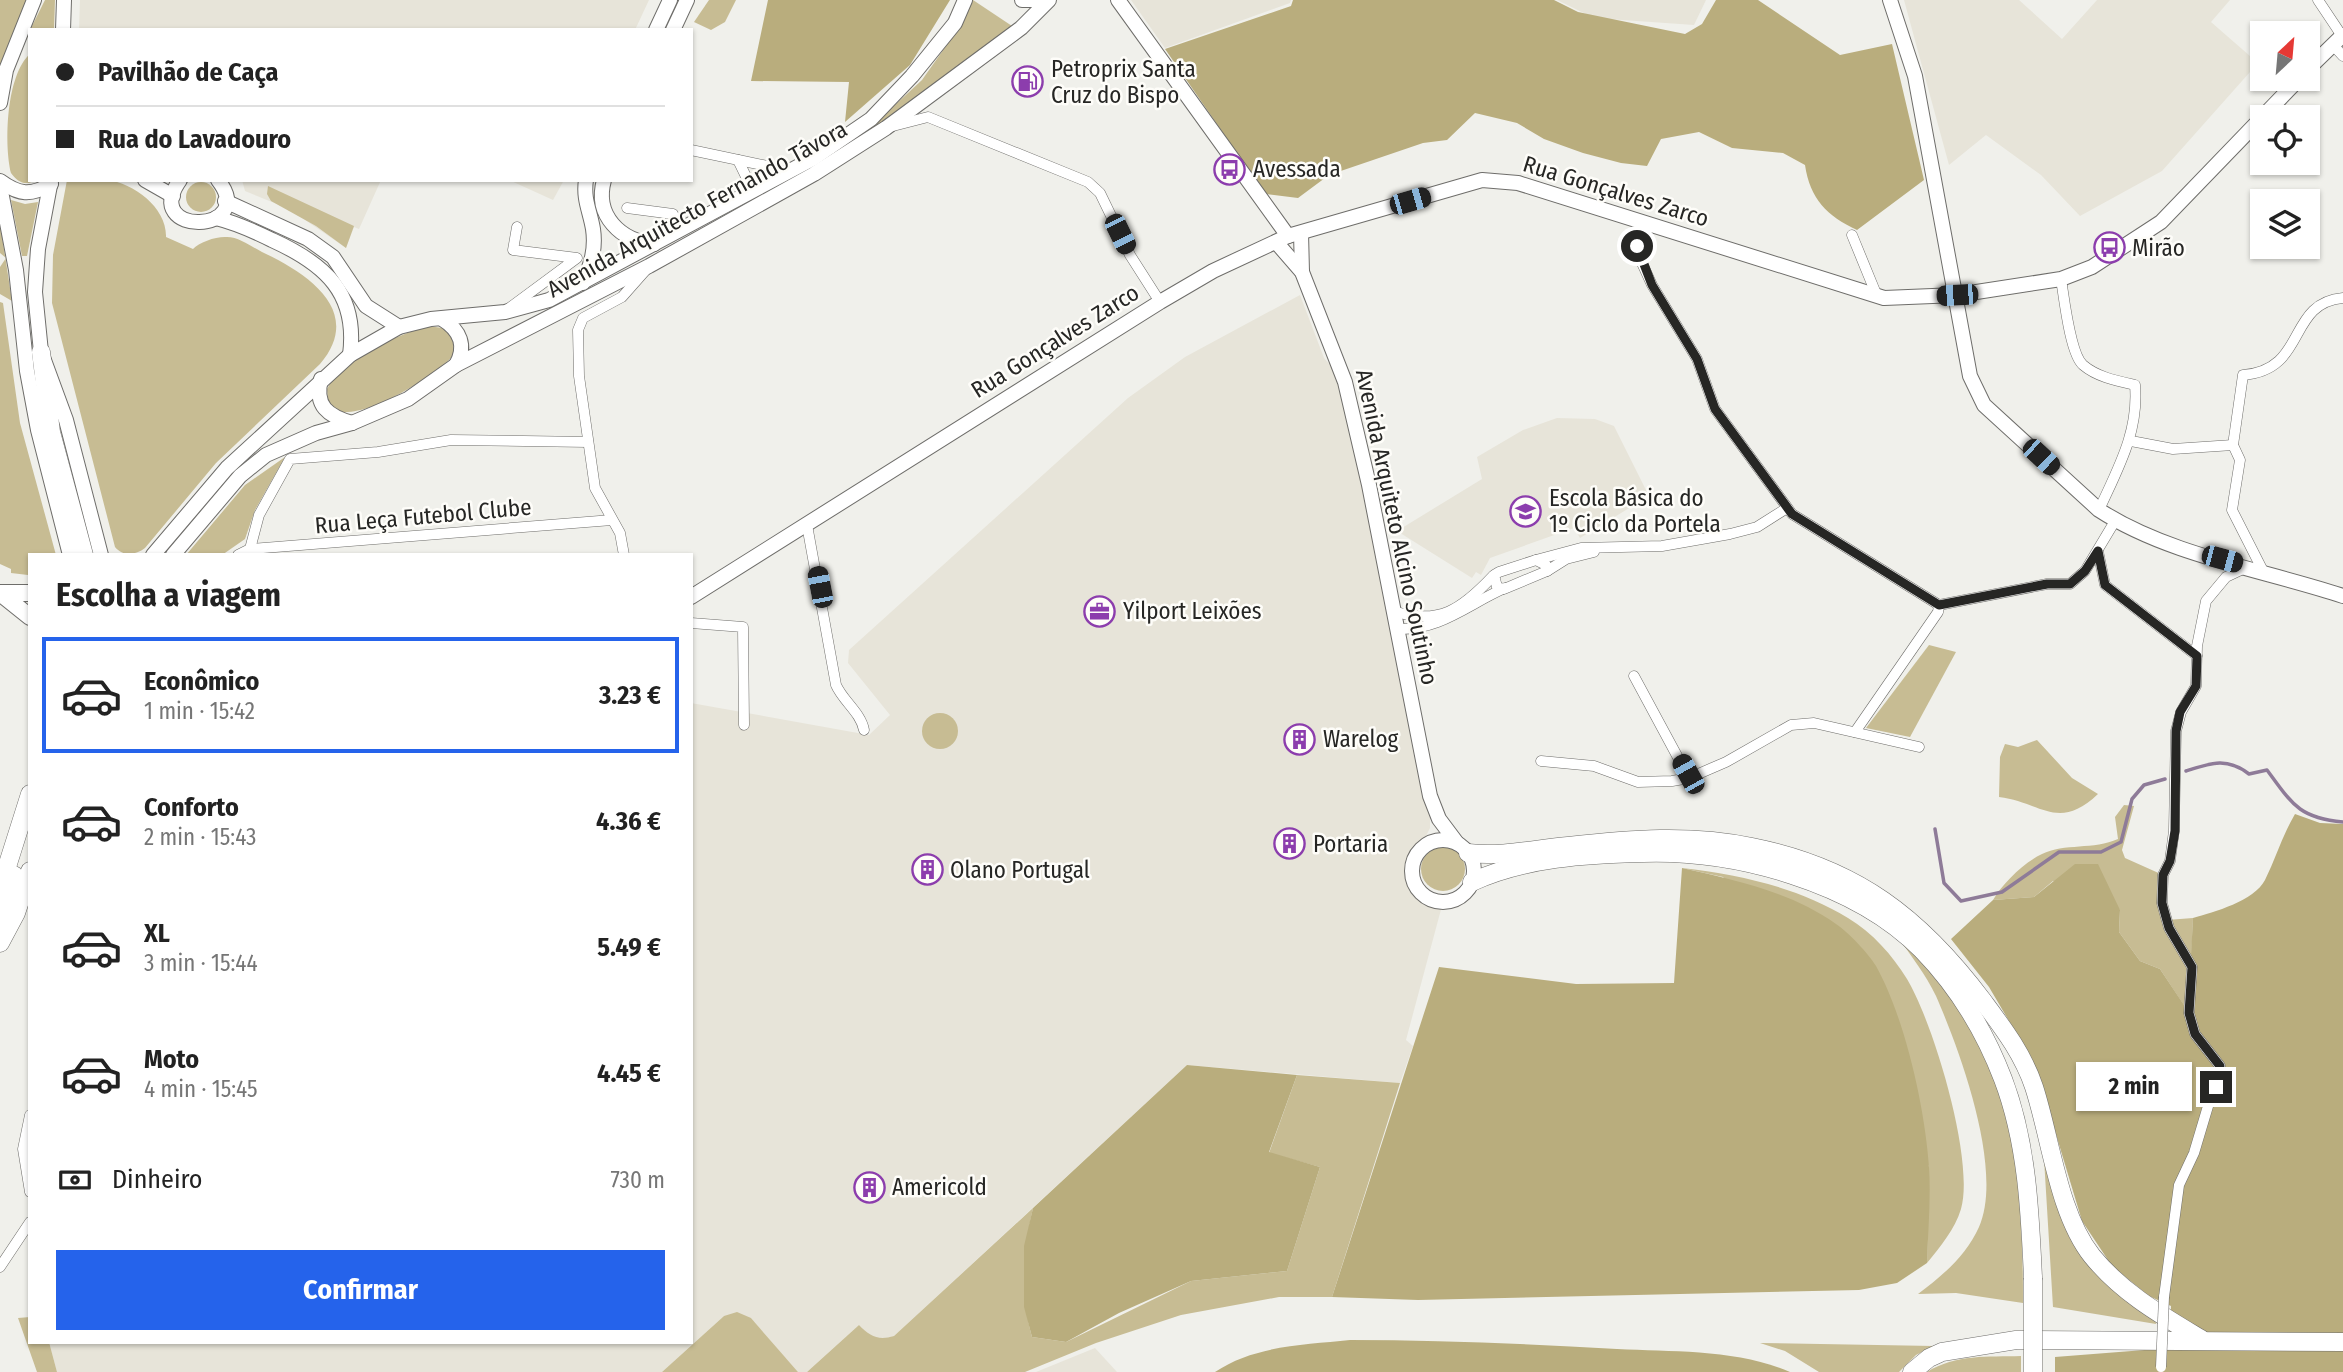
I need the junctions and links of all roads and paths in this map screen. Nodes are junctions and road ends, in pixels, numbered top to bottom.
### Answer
1 (34, 0) edge
2 (64, 0) edge
3 (670, 0) edge
4 (687, 0) edge
5 (965, 0) edge
6 (1023, 0) edge
7 (1039, 0) edge
8 (1049, 0) edge
9 (1890, 0) edge
10 (2318, 0) edge
11 (1117, 1) edge
12 (63, 28) edge
13 (657, 28) edge
14 (674, 28) edge
15 (2339, 38) edge
16 (28, 44) edge
17 (13, 51) junction
18 (2343, 56) edge
19 (2320, 57) edge
20 (933, 91) junction
21 (2287, 91) edge
22 (0, 103) edge
23 (928, 117) junction
24 (886, 128) junction
25 (693, 150) edge
26 (738, 160) junction
27 (772, 167) dead end
28 (51, 182) edge
29 (148, 182) edge
30 (179, 182) edge
31 (219, 182) edge
32 (586, 182) edge
33 (604, 182) edge
34 (0, 183) edge
35 (753, 191) junction
36 (173, 196) junction
37 (225, 201) junction
38 (627, 208) dead end
39 (216, 218) junction
40 (1641, 222) junction
41 (517, 227) dead end
42 (679, 231) junction
43 (1852, 235) dead end
44 (1288, 237) junction
45 (656, 244) junction
46 (649, 266) junction
47 (1302, 272) junction
48 (2061, 279) junction
49 (546, 281) junction
50 (583, 283) junction
51 (1957, 295) junction
52 (1877, 296) junction
53 (2343, 298) edge
54 (550, 300) junction
55 (1160, 302) junction
56 (505, 312) junction
57 (442, 319) junction
58 (400, 327) junction
59 (41, 352) junction
60 (350, 355) junction
61 (456, 365) junction
62 (321, 379) junction
63 (352, 423) junction
64 (2131, 441) junction
65 (587, 442) junction
66 (2233, 445) junction
67 (1787, 508) junction
68 (2099, 510) junction
69 (612, 520) junction
70 (2115, 521) junction
71 (807, 525) junction
72 (250, 549) junction
73 (1604, 549) junction
74 (2098, 551) junction
75 (70, 553) edge
76 (83, 553) edge
77 (100, 553) edge
78 (155, 553) edge
79 (175, 553) edge
80 (242, 553) edge
81 (624, 553) edge
82 (1536, 559) junction
83 (2256, 569) junction
84 (1547, 571) junction
85 (1494, 575) junction
86 (1512, 586) junction
87 (0, 593) edge
88 (28, 593) edge
89 (693, 596) edge
90 (2343, 596) edge
91 (1939, 605) junction
92 (1393, 611) junction
93 (28, 615) edge
94 (693, 623) edge
95 (1417, 628) junction
96 (1396, 629) junction
97 (2197, 656) junction
98 (1402, 658) junction
99 (1634, 676) dead end
100 (744, 726) dead end
101 (864, 730) dead end
102 (1855, 732) junction
103 (1919, 747) dead end
104 (1541, 761) dead end
105 (1689, 778) junction
106 (1430, 796) junction
107 (28, 800) edge
108 (28, 830) edge
109 (1423, 848) junction
110 (1463, 848) junction
111 (28, 877) edge
112 (1472, 882) junction
113 (0, 888) edge
114 (0, 919) edge
115 (0, 943) edge
116 (28, 1125) edge
117 (28, 1180) edge
118 (28, 1225) edge
119 (0, 1267) edge
120 (2200, 1339) junction
121 (2343, 1342) edge
122 (2162, 1370) edge
123 (1912, 1372) edge
124 (2033, 1372) edge

1 - 17 main road
2 - 12 main road
3 - 13 main road
4 - 14 main road
5 - 35 main road, Avenida Arquitecto Fernando Távora
6 - 7 main road
8 - 20 main road, Avenida Arquitecto Fernando Távora
9 - 51 main road
10 - 15 street
11 - 44 main road, Avenida Arquiteto Alcino Soutinho
15 - 18 street
15 - 19 main road
16 - 17 main road
17 - 22 main road
20 - 23 street
20 - 24 main road, Avenida Arquitecto Fernando Távora
21 - 48 main road, Rua Gonçalves Zarco
23 - 24 street
23 - 55 street
24 - 46 main road, Avenida Arquitecto Fernando Távora
25 - 26 street
26 - 27 street
26 - 35 street
28 - 34 main road
28 - 59 main road
29 - 36 main road
30 - 36 main road
31 - 37 main road
32 - 50 main road
33 - 45 main road
34 - 75 main road
35 - 42 main road, Avenida Arquitecto Fernando Távora
36 - 39 main road
37 - 39 main road
37 - 58 main road
38 - 42 street
39 - 60 main road
40 - 44 main road, Rua Gonçalves Zarco
40 - 52 main road, Rua Gonçalves Zarco
40 - 67 street
41 - 49 street
42 - 45 main road, Avenida Arquitecto Fernando Távora
43 - 52 street
44 - 47 main road, Avenida Arquiteto Alcino Soutinho
44 - 47 main road, Avenida Arquiteto Alcino Soutinho
44 - 55 main road, Rua Gonçalves Zarco
45 - 50 main road, Avenida Arquitecto Fernando Távora
46 - 61 main road, Avenida Arquitecto Fernando Távora
46 - 65 street
47 - 92 main road, Avenida Arquiteto Alcino Soutinho
48 - 51 main road, Rua Gonçalves Zarco
48 - 64 street
49 - 54 street
49 - 56 street
50 - 54 main road, Avenida Arquitecto Fernando Távora
51 - 52 main road, Rua Gonçalves Zarco
51 - 68 main road
53 - 66 street
54 - 56 main road, Avenida Arquitecto Fernando Távora
55 - 71 main road, Rua Gonçalves Zarco
56 - 57 main road, Avenida Arquitecto Fernando Távora
57 - 58 main road, Avenida Arquitecto Fernando Távora
57 - 61 main road
58 - 60 main road, Avenida Arquitecto Fernando Távora
59 - 76 highway
59 - 77 main road
60 - 62 main road, Avenida Arquitecto Fernando Távora
61 - 63 main road, Avenida Arquitecto Fernando Távora
62 - 63 main road
62 - 78 main road, Avenida Arquitecto Fernando Távora
63 - 79 main road, Avenida Arquitecto Fernando Távora
64 - 66 street
64 - 68 street
65 - 69 street
65 - 72 street
66 - 83 street
67 - 73 street
67 - 91 street
68 - 70 main road
69 - 72 street, Rua Leça Futebol Clube
69 - 81 street
70 - 74 street
70 - 83 main road
71 - 89 main road, Rua Gonçalves Zarco
71 - 101 street
72 - 80 street, Rua Leça Futebol Clube
73 - 82 street
73 - 84 street
74 - 91 street
74 - 97 street
82 - 84 street
82 - 85 street
83 - 90 main road
83 - 97 street
84 - 86 street
85 - 86 street
85 - 92 street
86 - 95 street
87 - 88 main road
87 - 93 main road
91 - 102 street
92 - 96 main road, Avenida Arquiteto Alcino Soutinho
94 - 100 street
95 - 96 street
95 - 98 street
96 - 98 main road, Avenida Arquiteto Alcino Soutinho
97 - 122 street, bridge
98 - 106 main road, Avenida Arquiteto Alcino Soutinho
99 - 105 street
102 - 103 street
102 - 105 street
104 - 105 street
106 - 109 main road, Avenida Arquiteto Alcino Soutinho
106 - 110 main road, Avenida Arquiteto Alcino Soutinho
107 - 113 highway
108 - 114 highway
109 - 110 main road
109 - 112 main road
110 - 112 main road
110 - 120 highway
111 - 115 highway
112 - 124 highway, bridge
116 - 117 street
118 - 119 street
120 - 121 highway
120 - 123 highway

